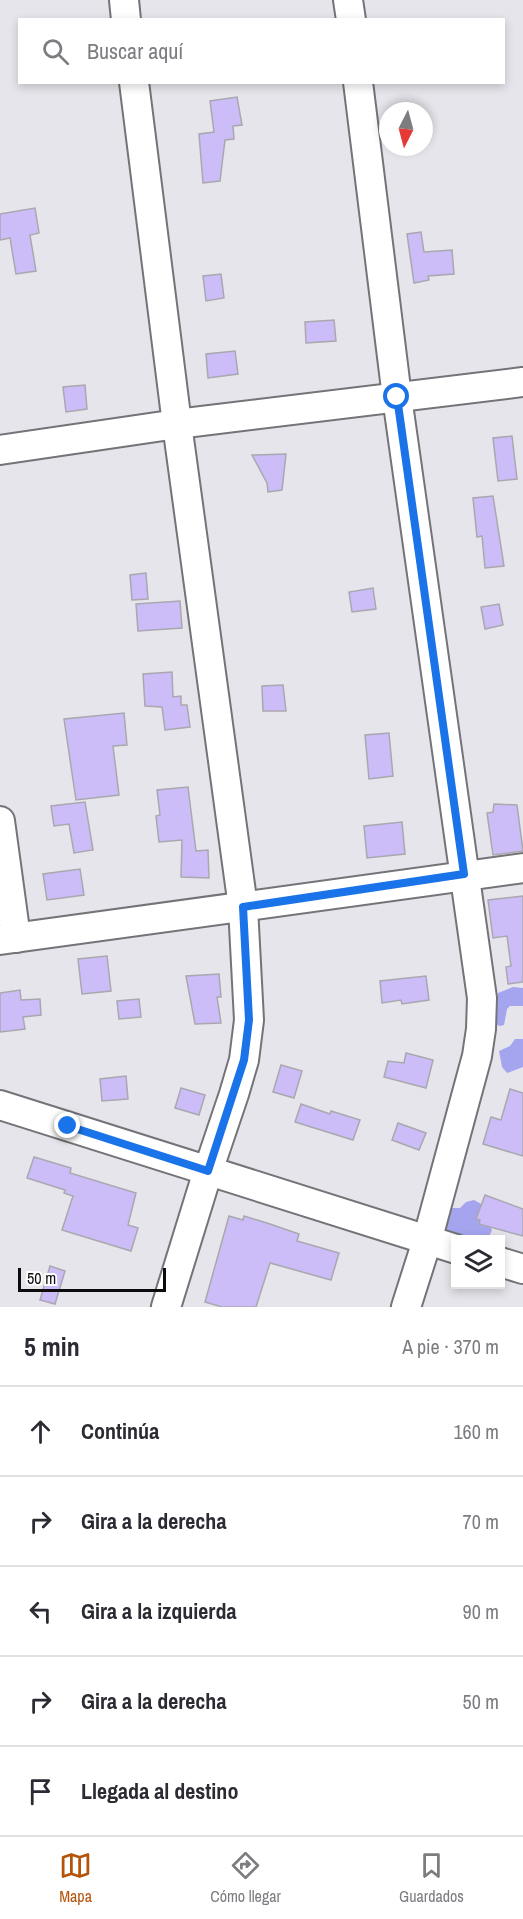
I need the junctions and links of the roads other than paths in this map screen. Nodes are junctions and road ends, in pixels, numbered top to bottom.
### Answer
1 (124, 0) edge
2 (348, 0) edge
3 (126, 18) edge
4 (351, 18) edge
5 (134, 84) edge
6 (358, 84) edge
7 (523, 382) edge
8 (397, 397) junction
9 (177, 424) junction
10 (0, 450) edge
11 (0, 821) edge
12 (523, 868) edge
13 (464, 874) junction
14 (243, 907) junction
15 (8, 939) edge
16 (0, 1105) edge
17 (208, 1171) junction
18 (427, 1241) junction
19 (451, 1248) edge
20 (505, 1263) edge
21 (523, 1269) edge
22 (166, 1307) edge
23 (406, 1307) edge

1 - 3 street
2 - 4 street
5 - 9 street
6 - 8 street
7 - 8 street
8 - 9 street
8 - 13 street
9 - 10 street
9 - 14 street
11 - 15 street
12 - 13 street
13 - 14 street
13 - 18 street
14 - 15 street
14 - 17 street
16 - 17 street
17 - 18 street
17 - 22 street
18 - 19 street
18 - 23 street
20 - 21 street

